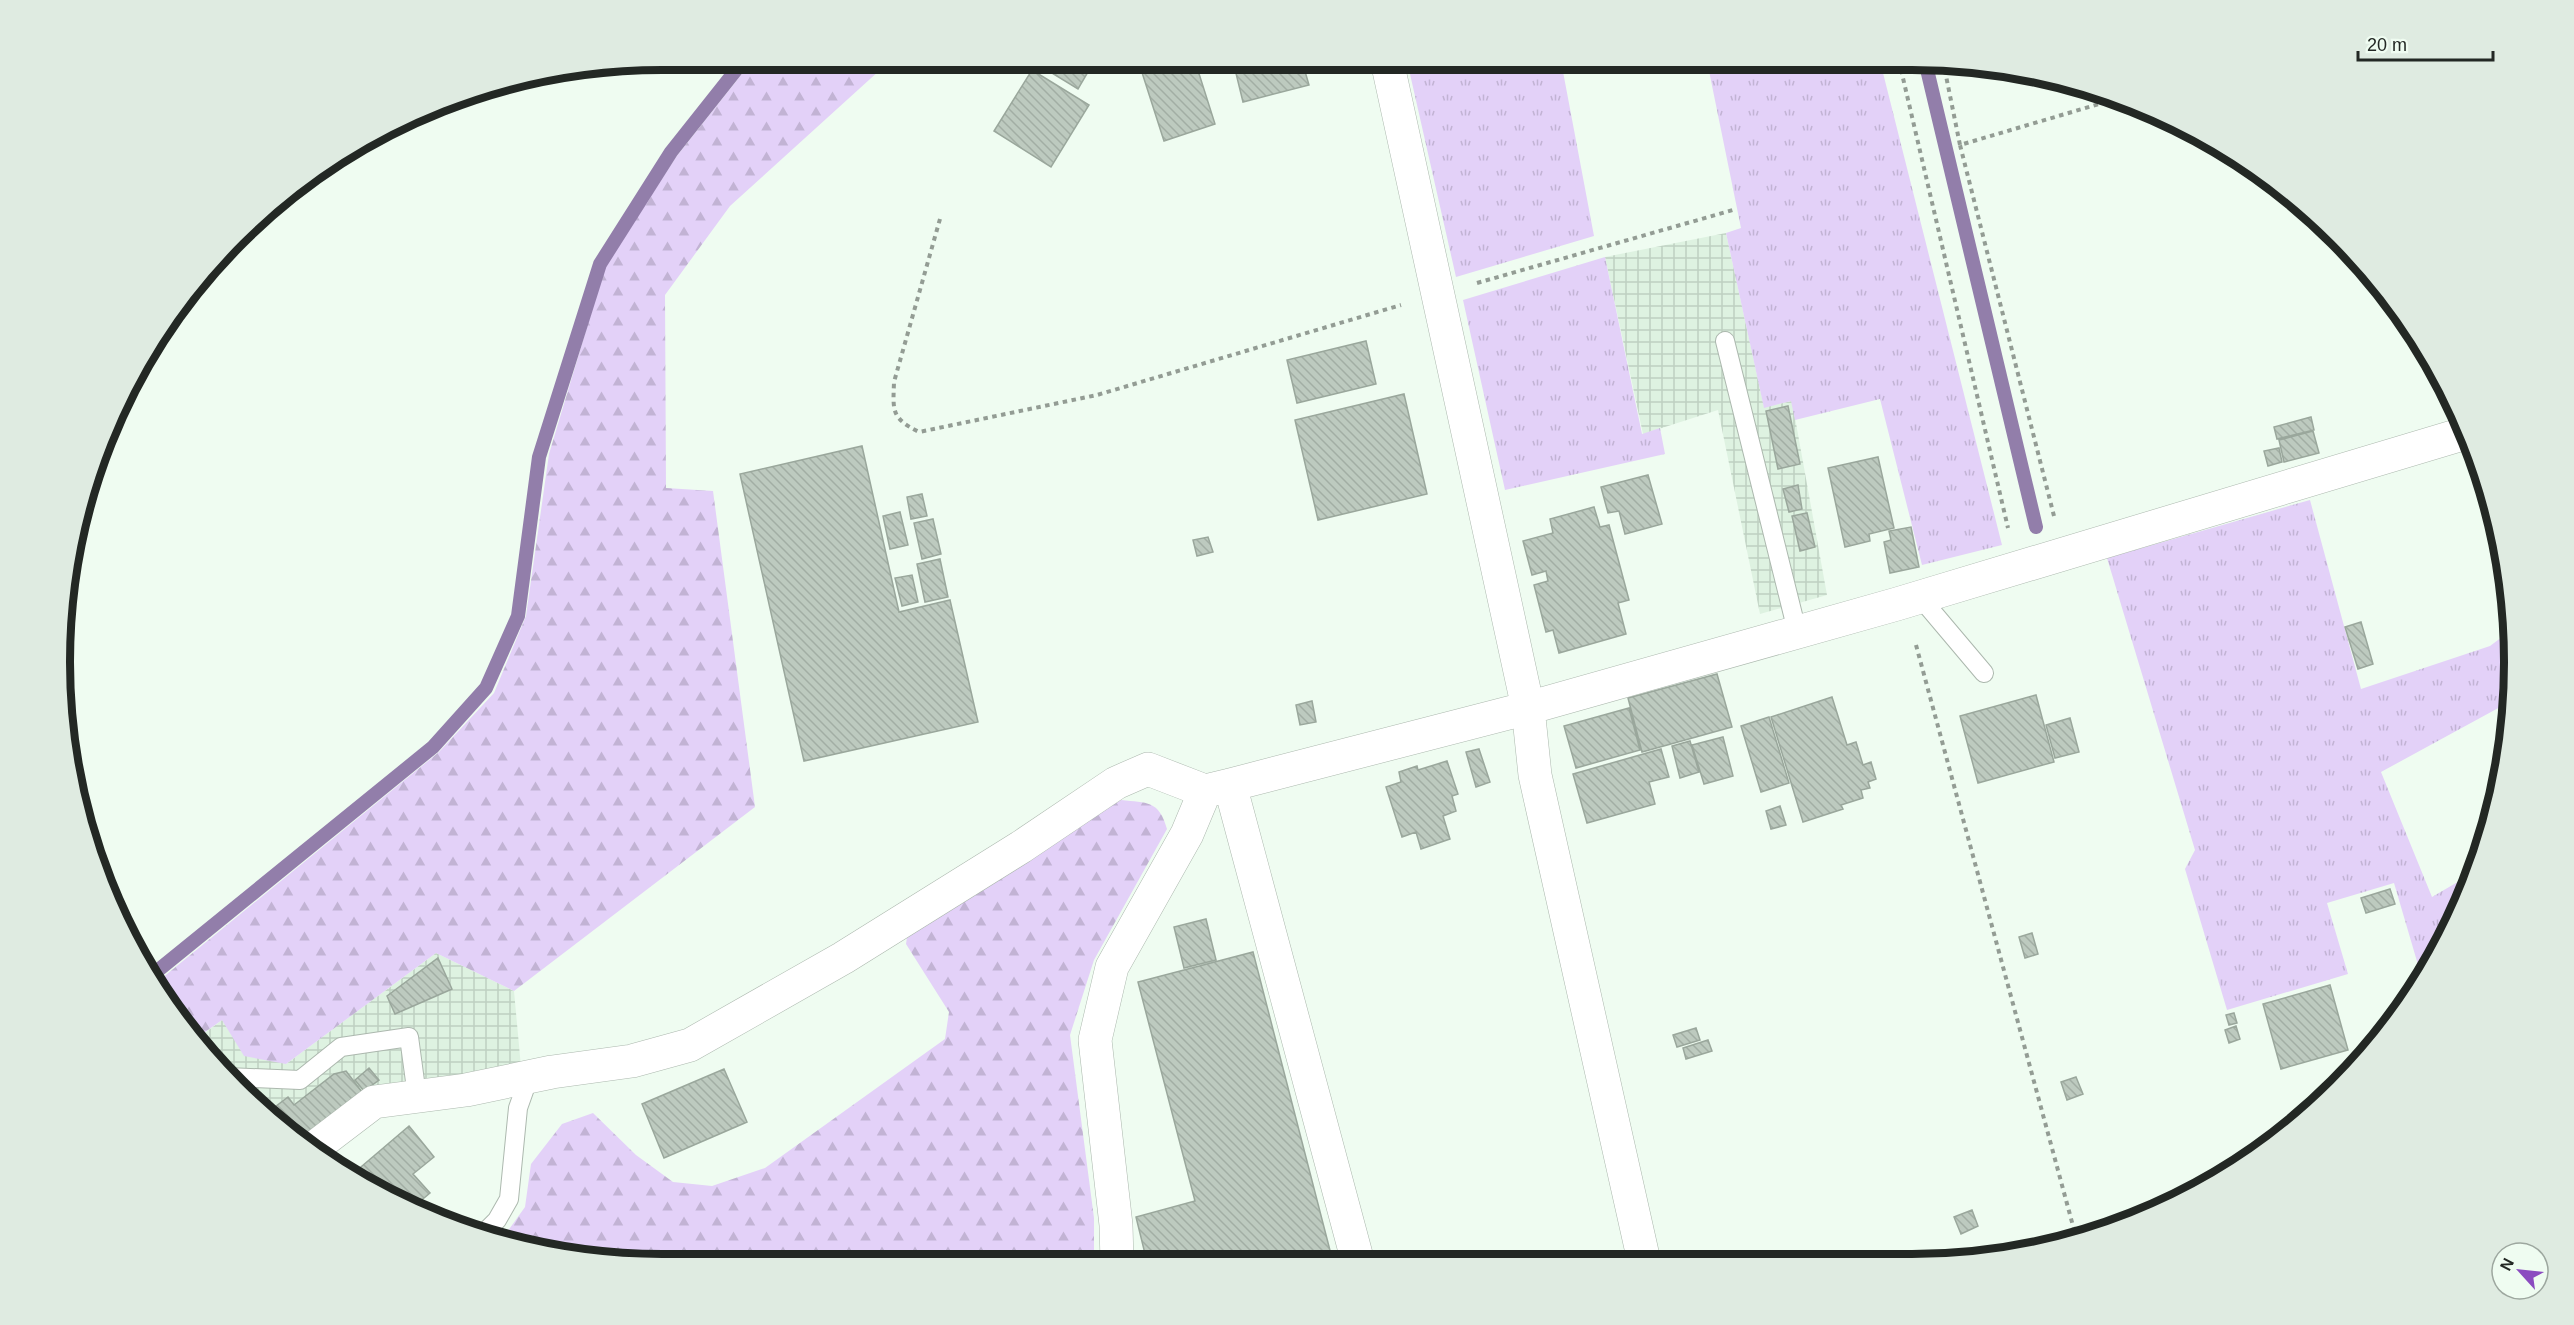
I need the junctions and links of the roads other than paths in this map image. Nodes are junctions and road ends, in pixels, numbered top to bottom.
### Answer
1 (1389, 70) edge
2 (1725, 341) dead end
3 (2458, 435) edge
4 (1911, 599) junction
5 (1797, 632) junction
6 (1984, 673) dead end
7 (1528, 708) junction
8 (1218, 788) junction
9 (529, 1077) junction
10 (241, 1078) edge
11 (417, 1096) junction
12 (319, 1144) edge
13 (489, 1228) edge
14 (1117, 1254) edge
15 (1356, 1254) edge
16 (1642, 1254) edge

1 - 7 street
2 - 5 lane
3 - 4 street
4 - 5 street
4 - 6 lane
5 - 7 street
7 - 8 street
7 - 16 street
8 - 9 street
8 - 14 street
8 - 15 street
9 - 11 street
9 - 13 lane
10 - 11 lane
11 - 12 street

